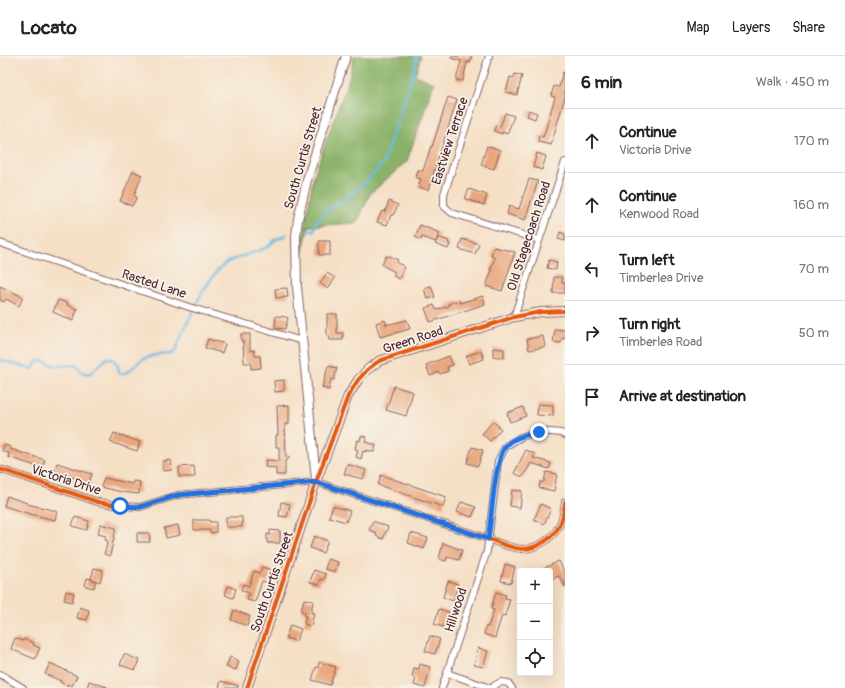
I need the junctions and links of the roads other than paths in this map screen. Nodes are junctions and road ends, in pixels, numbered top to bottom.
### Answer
1 (346, 56) edge
2 (489, 56) edge
3 (565, 162) edge
4 (539, 240) junction
5 (0, 243) edge
6 (565, 311) edge
7 (514, 317) junction
8 (302, 341) junction
9 (565, 435) edge
10 (0, 470) edge
11 (316, 482) junction
12 (565, 502) edge
13 (488, 539) junction
14 (447, 673) junction
15 (0, 674) edge
16 (23, 688) edge
17 (247, 688) edge
18 (442, 688) edge
19 (490, 688) edge
20 (493, 688) edge
21 (512, 688) edge

1 - 8 street, South Curtis Street
2 - 4 street, Eastview Terrace
3 - 4 street, Old Stagecoach Road
4 - 7 street, Old Stagecoach Road
5 - 8 street, Rasted Lane
6 - 7 street, Green Road
7 - 11 street, Green Road
8 - 11 street, South Curtis Street
9 - 13 street, Hillwood
10 - 11 street, Victoria Drive
11 - 13 street
11 - 17 street, South Curtis Street
12 - 13 street
13 - 14 street, Hillwood
14 - 18 street, Hillwood
14 - 19 street
15 - 16 street
20 - 21 street

